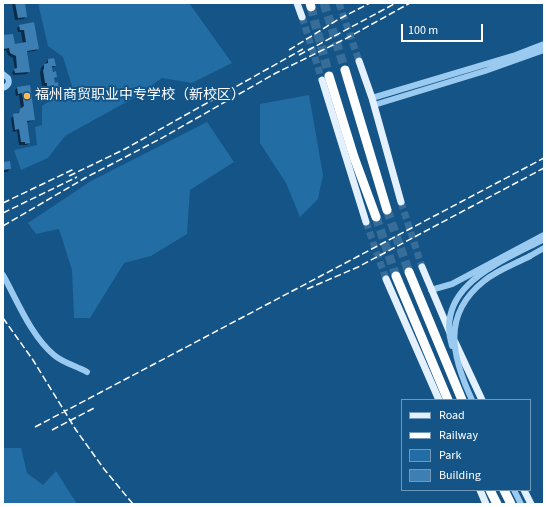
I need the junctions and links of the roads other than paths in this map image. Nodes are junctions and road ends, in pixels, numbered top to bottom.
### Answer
1 (297, 3) edge
2 (302, 17) tunnel mouth
3 (544, 44) edge
4 (544, 50) edge
5 (360, 61) tunnel mouth
6 (345, 70) tunnel mouth
7 (3, 74) edge
8 (326, 78) joint
9 (3, 88) edge
10 (372, 98) junction
11 (374, 105) junction
12 (401, 202) tunnel mouth
13 (387, 210) tunnel mouth
14 (376, 218) tunnel mouth
15 (366, 222) tunnel mouth
16 (544, 235) edge
17 (544, 239) edge
18 (544, 248) edge
19 (422, 267) tunnel mouth
20 (409, 272) tunnel mouth
21 (3, 275) edge
22 (396, 276) tunnel mouth
23 (386, 279) tunnel mouth
24 (431, 290) junction
25 (454, 354) junction
26 (87, 372) dead end
27 (439, 399) edge
28 (448, 399) edge
29 (462, 399) edge
30 (472, 399) edge
31 (482, 399) edge
32 (480, 491) edge
33 (490, 491) edge
34 (504, 491) edge
35 (514, 491) edge
36 (524, 491) edge
37 (486, 504) edge
38 (497, 504) edge
39 (511, 504) edge
40 (521, 504) edge
41 (531, 504) edge

1 - 2 main road
3 - 10 lane
4 - 11 lane
5 - 10 main road
6 - 13 highway
7 - 9 lane
8 - 14 highway
8 - 15 main road
10 - 11 main road
11 - 12 main road
16 - 24 lane
17 - 25 lane, bridge
18 - 25 lane, bridge
19 - 24 main road
20 - 29 highway
21 - 26 lane
22 - 28 highway
23 - 27 main road
24 - 31 main road
25 - 30 lane, bridge
32 - 37 main road
33 - 38 highway
34 - 39 highway
35 - 40 lane
36 - 41 main road

